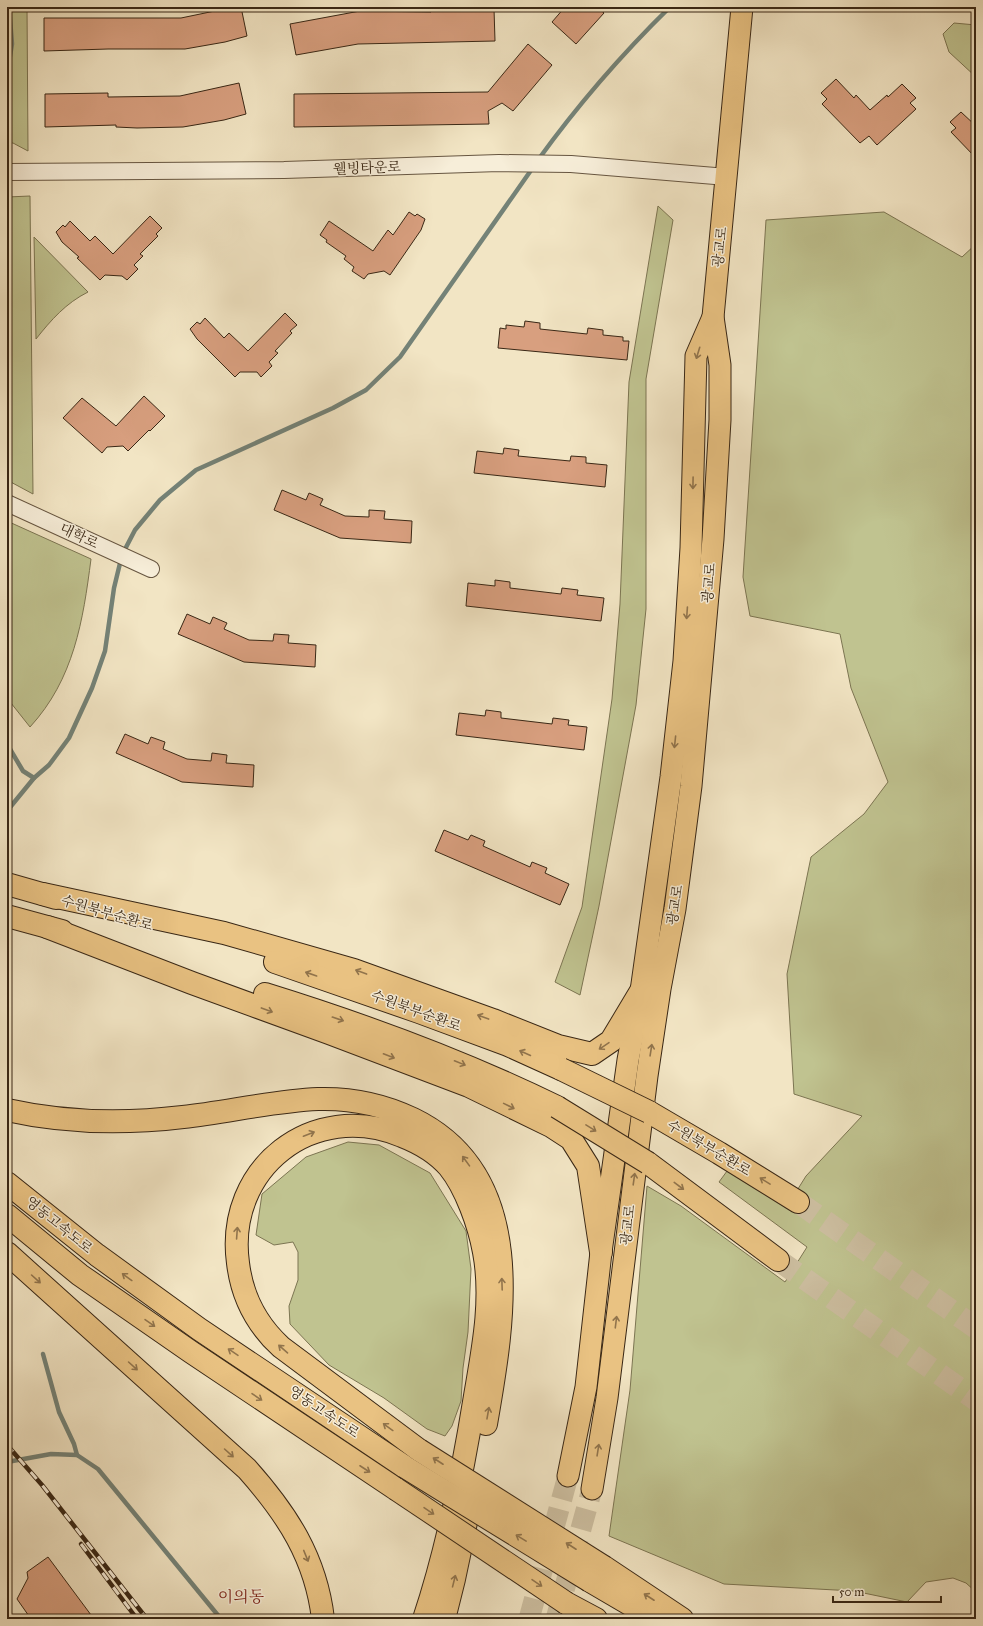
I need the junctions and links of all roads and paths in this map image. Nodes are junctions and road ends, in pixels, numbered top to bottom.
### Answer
1 (742, 7) edge
2 (7, 172) edge
3 (727, 177) junction
4 (713, 317) junction
5 (7, 503) edge
6 (150, 569) dead end
7 (7, 884) edge
8 (43, 894) junction
9 (7, 916) edge
10 (47, 927) junction
11 (641, 990) junction
12 (7, 1110) edge
13 (7, 1183) edge
14 (798, 1202) tunnel mouth
15 (7, 1215) edge
16 (601, 1252) junction
17 (7, 1253) edge
18 (778, 1260) tunnel mouth
19 (568, 1476) tunnel mouth
20 (592, 1489) tunnel mouth
21 (597, 1574) junction
22 (323, 1619) edge
23 (424, 1619) edge
24 (444, 1619) edge
25 (596, 1619) edge
26 (656, 1619) edge
27 (682, 1619) edge

1 - 3 main road, 광교로
2 - 3 street, 웰빙타운로
3 - 4 main road, 광교로
4 -> 11 main road, 광교로
20 -> 4 main road, 광교로
5 - 6 street, 대학로
7 - 8 highway, 수원북부순환로
11 -> 8 highway
14 -> 8 highway, 수원북부순환로, bridge
9 - 10 highway
10 -> 16 highway
10 -> 18 highway, bridge
11 - 16 main road, 광교로
24 -> 12 highway
21 -> 13 highway, 영동고속도로, bridge
15 -> 25 highway, 영동고속도로, bridge
16 - 19 main road, 광교로
17 -> 22 highway
21 -> 23 highway, bridge
21 - 26 highway, 영동고속도로
27 -> 21 highway

